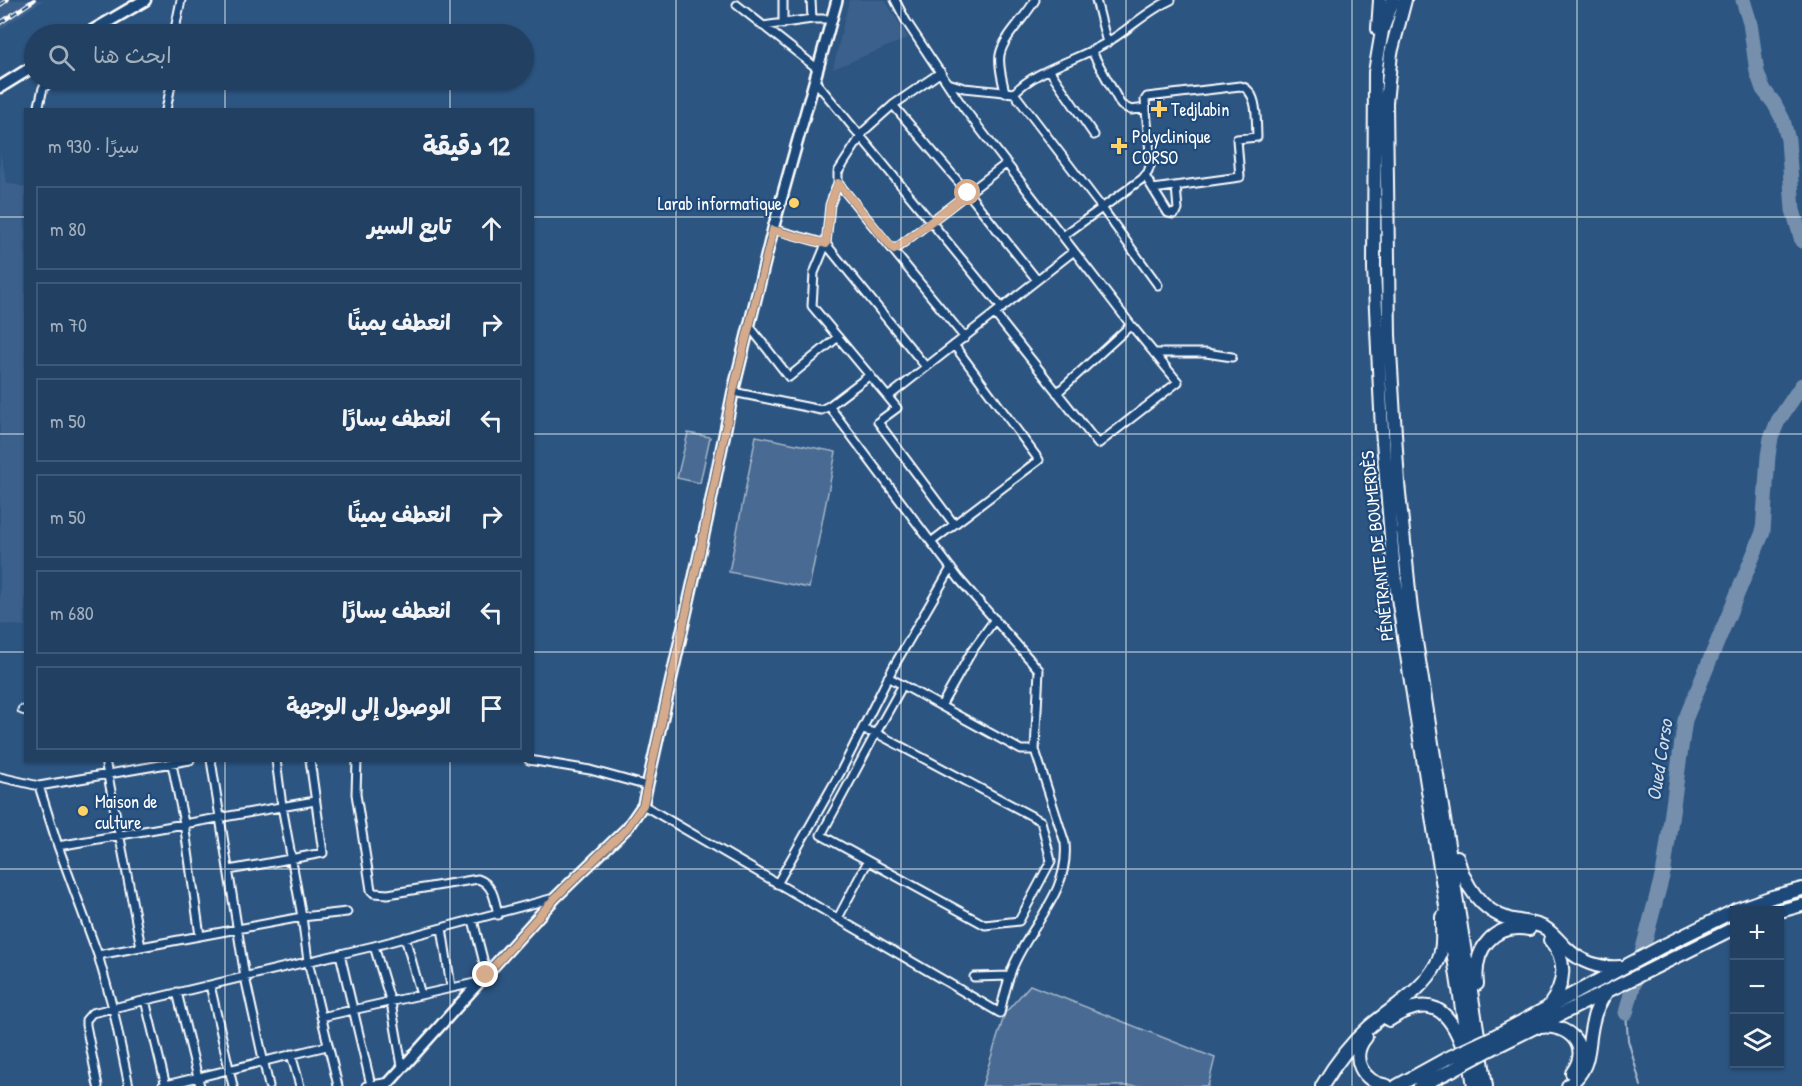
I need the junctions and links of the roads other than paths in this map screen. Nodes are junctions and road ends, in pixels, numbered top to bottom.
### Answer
1 (145, 0) edge
2 (181, 0) edge
3 (783, 0) edge
4 (811, 0) edge
5 (837, 0) edge
6 (895, 0) edge
7 (1035, 0) edge
8 (1096, 0) edge
9 (1171, 0) edge
10 (1380, 0) edge
11 (1394, 0) edge
12 (1405, 0) edge
13 (1155, 3) edge
14 (737, 5) dead end
15 (812, 19) junction
16 (832, 19) junction
17 (104, 24) edge
18 (176, 24) edge
19 (783, 24) junction
20 (763, 26) junction
21 (1107, 43) junction
22 (1092, 51) junction
23 (818, 69) junction
24 (1050, 71) junction
25 (24, 72) edge
26 (941, 72) junction
27 (1375, 72) junction
28 (815, 81) junction
29 (948, 83) junction
30 (0, 87) edge
31 (43, 90) edge
32 (170, 90) edge
33 (1005, 93) junction
34 (1014, 93) junction
35 (893, 105) junction
36 (38, 108) edge
37 (166, 108) edge
38 (1146, 108) junction
39 (1094, 135) dead end
40 (861, 136) junction
41 (1007, 163) junction
42 (1145, 176) junction
43 (838, 183) junction
44 (1176, 186) junction
45 (1153, 189) junction
46 (968, 193) junction
47 (1102, 208) junction
48 (930, 222) junction
49 (773, 230) junction
50 (1063, 236) junction
51 (826, 244) junction
52 (894, 250) junction
53 (1074, 251) junction
54 (1037, 280) junction
55 (1158, 285) dead end
56 (1002, 308) junction
57 (995, 314) junction
58 (1131, 326) junction
59 (750, 327) junction
60 (838, 338) junction
61 (964, 338) junction
62 (954, 345) junction
63 (1154, 353) junction
64 (1232, 357) dead end
65 (926, 368) junction
66 (870, 375) junction
67 (733, 392) junction
68 (1057, 393) junction
69 (888, 397) junction
70 (829, 406) junction
71 (954, 524) junction
72 (931, 542) junction
73 (951, 568) junction
74 (995, 619) junction
75 (888, 677) junction
76 (900, 690) dead end
77 (941, 706) junction
78 (862, 730) junction
79 (876, 733) junction
80 (1035, 750) junction
81 (534, 761) edge
82 (105, 762) edge
83 (181, 762) edge
84 (211, 762) edge
85 (276, 762) edge
86 (310, 762) edge
87 (357, 762) edge
88 (172, 764) junction
89 (108, 775) junction
90 (0, 777) edge
91 (39, 786) junction
92 (648, 786) junction
93 (315, 801) junction
94 (643, 805) junction
95 (282, 806) junction
96 (1443, 810) junction
97 (220, 817) junction
98 (184, 823) junction
99 (808, 830) junction
100 (121, 834) junction
101 (821, 835) junction
102 (58, 846) junction
103 (292, 858) junction
104 (868, 861) junction
105 (229, 870) junction
106 (1442, 874) junction
107 (777, 884) junction
108 (1802, 889) edge
109 (555, 898) junction
110 (1802, 905) edge
111 (1748, 906) edge
112 (1784, 910) edge
113 (347, 912) dead end
114 (1730, 913) edge
115 (498, 915) junction
116 (302, 917) junction
117 (838, 918) junction
118 (473, 920) junction
119 (442, 928) junction
120 (238, 930) junction
121 (1730, 930) edge
122 (200, 936) junction
123 (405, 937) junction
124 (374, 946) junction
125 (141, 947) junction
126 (340, 954) junction
127 (98, 955) junction
128 (308, 962) junction
129 (1628, 965) junction
130 (486, 975) junction
131 (245, 976) junction
132 (1011, 976) junction
133 (974, 977) dead end
134 (479, 982) junction
135 (210, 985) junction
136 (451, 987) junction
137 (1607, 991) junction
138 (177, 992) junction
139 (421, 995) junction
140 (145, 1000) junction
141 (391, 1003) junction
142 (113, 1008) junction
143 (1547, 1008) junction
144 (353, 1010) junction
145 (1474, 1014) junction
146 (321, 1017) junction
147 (1532, 1028) junction
148 (1492, 1043) junction
149 (327, 1046) junction
150 (291, 1054) junction
151 (262, 1060) junction
152 (1449, 1065) junction
153 (402, 1066) junction
154 (1483, 1069) junction
155 (229, 1070) junction
156 (1473, 1081) edge
157 (200, 1082) edge
158 (388, 1084) edge
159 (368, 1085) edge
160 (98, 1086) edge
161 (129, 1086) edge
162 (165, 1086) edge
163 (233, 1086) edge
164 (268, 1086) edge
165 (300, 1086) edge
166 (338, 1086) edge
167 (1322, 1086) edge
168 (1394, 1086) edge
169 (1420, 1086) edge
170 (1486, 1086) edge
171 (1491, 1086) edge
172 (1560, 1086) edge
173 (1569, 1086) edge

1 - 17 main road
2 - 18 street
3 - 19 street
4 - 15 street
5 - 16 main road
6 - 26 street
7 - 33 street
8 - 21 street
9 - 13 street
10 - 27 highway
11 - 27 highway, PÉNÉTRANTE DE BOUMERDÈS
12 - 96 highway, PÉNÉTRANTE DE BOUMERDÈS
13 - 21 street
14 - 20 street
15 - 16 street
15 - 19 street
16 - 23 main road
19 - 20 street
20 - 23 street
21 - 22 street
22 - 24 street
22 - 38 street
23 - 28 main road
24 - 34 street
24 - 39 street
25 - 30 main road
26 - 29 street
26 - 35 street
27 - 106 highway, PÉNÉTRANTE DE BOUMERDÈS
28 - 40 street
28 - 49 main road
29 - 33 street
29 - 41 street
31 - 36 street
32 - 37 street
33 - 34 street
34 - 47 street
35 - 40 street
35 - 46 street
38 - 42 street
38 - 44 street
40 - 43 street
40 - 48 street
41 - 46 street
41 - 50 street
42 - 45 street
42 - 47 street
43 - 51 street
43 - 52 street
44 - 45 street
44 - 45 street
46 - 48 street
46 - 54 street
47 - 50 street
47 - 55 street
48 - 52 street
48 - 56 street
49 - 51 street
49 - 59 main road
50 - 53 street
51 - 60 street
51 - 65 street
52 - 61 street
53 - 54 street
53 - 58 street
54 - 56 street
56 - 57 street
57 - 61 street
57 - 68 street
58 - 63 street
58 - 68 street
59 - 60 street
59 - 67 main road
60 - 66 street
61 - 62 street
62 - 65 street
62 - 71 street
63 - 64 street
63 - 68 street
65 - 69 street
66 - 69 street
66 - 70 street
67 - 70 street
67 - 92 main road
69 - 71 street
70 - 72 street
71 - 72 street
72 - 73 street
73 - 74 street
73 - 75 street
74 - 77 street
74 - 80 street
75 - 77 street
75 - 78 street
76 - 79 street
77 - 80 street
78 - 79 street
78 - 99 street
79 - 101 street
79 - 104 street
80 - 132 street
81 - 92 street
82 - 89 street
83 - 88 street
84 - 97 street
85 - 95 street
86 - 93 street
87 - 115 street
88 - 89 street
88 - 98 street
89 - 91 street
89 - 100 street
90 - 91 street
91 - 102 street
92 - 94 main road
93 - 95 street
93 - 103 street
94 - 107 street
94 - 109 main road
95 - 97 street
95 - 103 street
96 - 129 highway
96 - 145 highway, PÉNÉTRANTE DE BOUMERDÈS
97 - 98 street
97 - 105 street
98 - 100 street
98 - 122 street
99 - 101 street
99 - 107 street
100 - 102 street
100 - 125 street
101 - 104 street
102 - 127 street
103 - 105 street
103 - 116 street
104 - 117 street
105 - 120 street
106 - 156 highway, PÉNÉTRANTE DE BOUMERDÈS
106 - 167 highway
107 - 117 street
108 - 111 highway
109 - 115 street
109 - 130 main road
110 - 112 highway
113 - 116 street
114 - 129 highway
115 - 118 street
116 - 120 street
116 - 128 street
117 - 132 street
118 - 119 street
118 - 130 street
119 - 123 street
119 - 136 street
120 - 122 street
120 - 131 street
121 - 137 highway
122 - 125 street
123 - 124 street
123 - 139 street
124 - 126 street
124 - 141 street
125 - 127 street
126 - 128 street
126 - 144 street
127 - 142 street
128 - 131 street
128 - 146 street
129 - 143 highway
130 - 134 main road
131 - 135 street
131 - 151 street
132 - 133 street
134 - 136 street
134 - 153 main road
135 - 138 street
135 - 155 street
136 - 139 street
137 - 147 highway
137 - 173 highway
138 - 140 street
138 - 157 street
139 - 141 street
140 - 142 street
140 - 162 street
141 - 144 street
141 - 153 street
142 - 160 street
142 - 161 street
143 - 145 highway
143 - 148 highway
144 - 146 street
144 - 159 street
145 - 154 highway, PÉNÉTRANTE DE BOUMERDÈS
146 - 149 street
147 - 148 highway
147 - 172 highway
148 - 152 highway, bridge
149 - 150 street
149 - 166 street
150 - 151 street
150 - 165 street
151 - 155 street
151 - 164 street
152 - 168 highway
152 - 169 highway
153 - 158 main road
154 - 170 highway, PÉNÉTRANTE DE BOUMERDÈS
154 - 171 highway
155 - 157 street
155 - 163 street
156 - 168 highway
157 - 162 street
158 - 159 street

